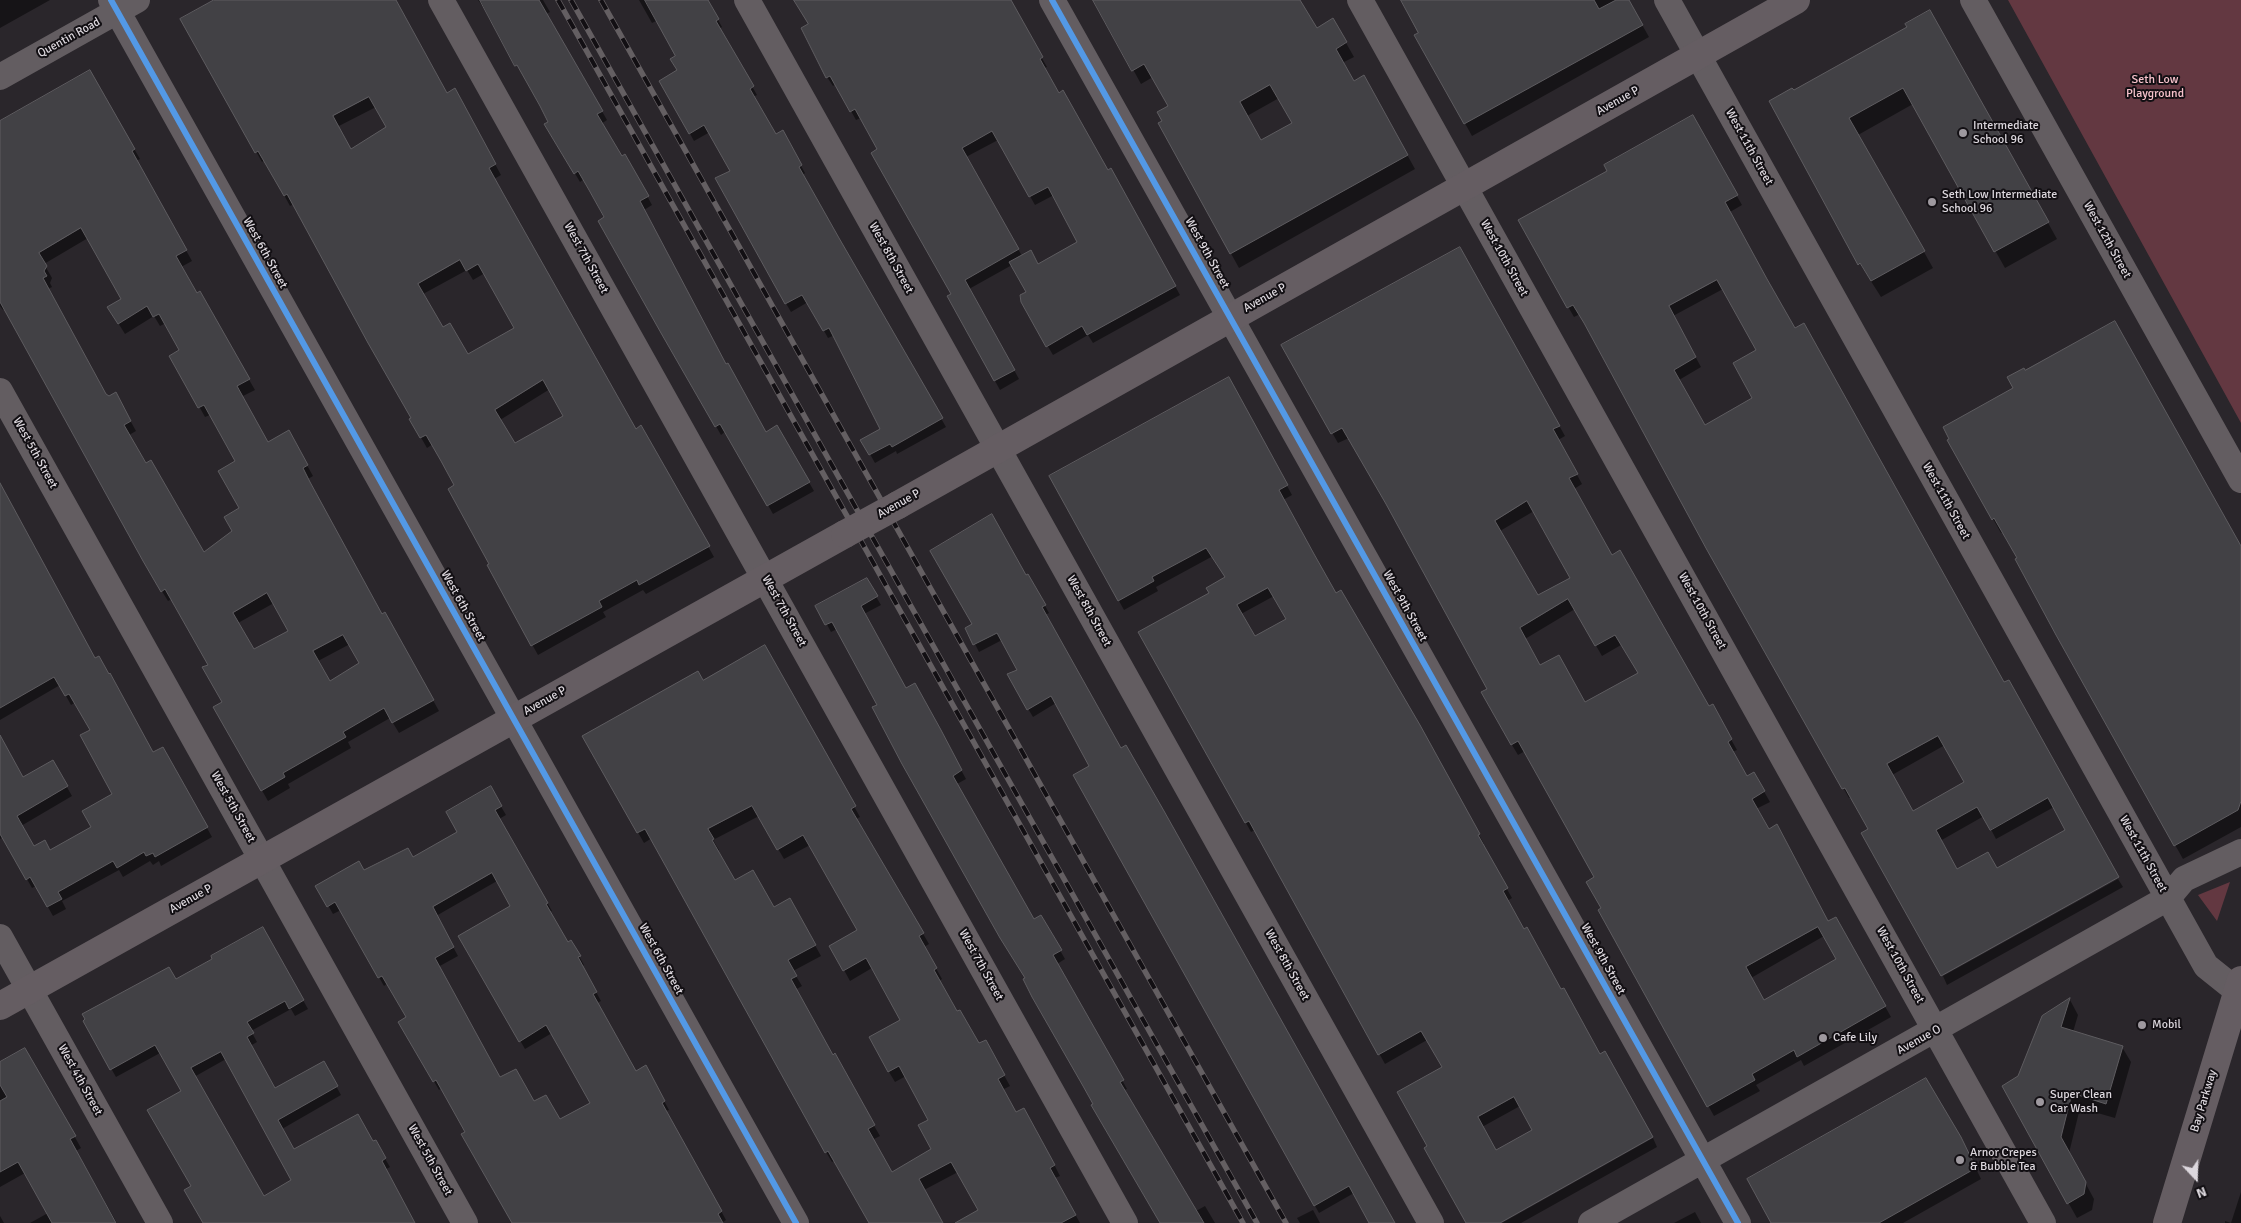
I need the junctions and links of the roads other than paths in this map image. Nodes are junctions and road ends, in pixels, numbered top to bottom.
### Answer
1 (441, 0) edge
2 (747, 0) edge
3 (1052, 0) edge
4 (1360, 0) edge
5 (1667, 0) edge
6 (1796, 0) edge
7 (1973, 0) edge
8 (122, 4) edge
9 (1698, 56) junction
10 (0, 77) edge
11 (1464, 187) junction
12 (1230, 318) junction
13 (0, 390) edge
14 (998, 448) junction
15 (2241, 480) edge
16 (766, 578) junction
17 (513, 719) junction
18 (2241, 852) edge
19 (262, 860) junction
20 (2168, 898) junction
21 (0, 937) edge
22 (2240, 988) edge
23 (30, 989) junction
24 (0, 1006) edge
25 (1937, 1030) junction
26 (1703, 1160) junction
27 (160, 1223) edge
28 (466, 1223) edge
29 (796, 1223) edge
30 (1125, 1223) edge
31 (1431, 1223) edge
32 (1591, 1223) edge
33 (1738, 1223) edge
34 (2043, 1223) edge
35 (2167, 1223) edge

1 - 16 street, West 7th Street
2 - 14 street, West 8th Street
3 - 12 street, West 9th Street
4 - 11 street, West 10th Street
5 - 9 street, West 11th Street
6 - 9 main road, Avenue P
7 - 15 street, West 12th Street
8 - 10 street, Quentin Road
8 - 17 street, West 6th Street
9 - 11 main road, Avenue P
9 - 20 street, West 11th Street
11 - 12 main road, Avenue P
11 - 25 street, West 10th Street
12 - 14 main road, Avenue P
12 - 26 street, West 9th Street
13 - 19 street, West 5th Street
14 - 16 main road, Avenue P, bridge
14 - 31 street, West 8th Street
16 - 17 main road, Avenue P
16 - 30 street, West 7th Street
17 - 19 main road, Avenue P
17 - 29 street, West 6th Street
18 - 20 street, Avenue O
19 - 23 main road, Avenue P
19 - 28 street, West 5th Street
20 - 22 street, West 11th Street
20 - 25 street, Avenue O
21 - 23 street, West 4th Street
22 - 35 main road, Bay Parkway
23 - 24 main road, Avenue P
23 - 27 street, West 4th Street
25 - 26 street, Avenue O
25 - 34 street, West 10th Street
26 - 32 street, Avenue O
26 - 33 street, West 9th Street

